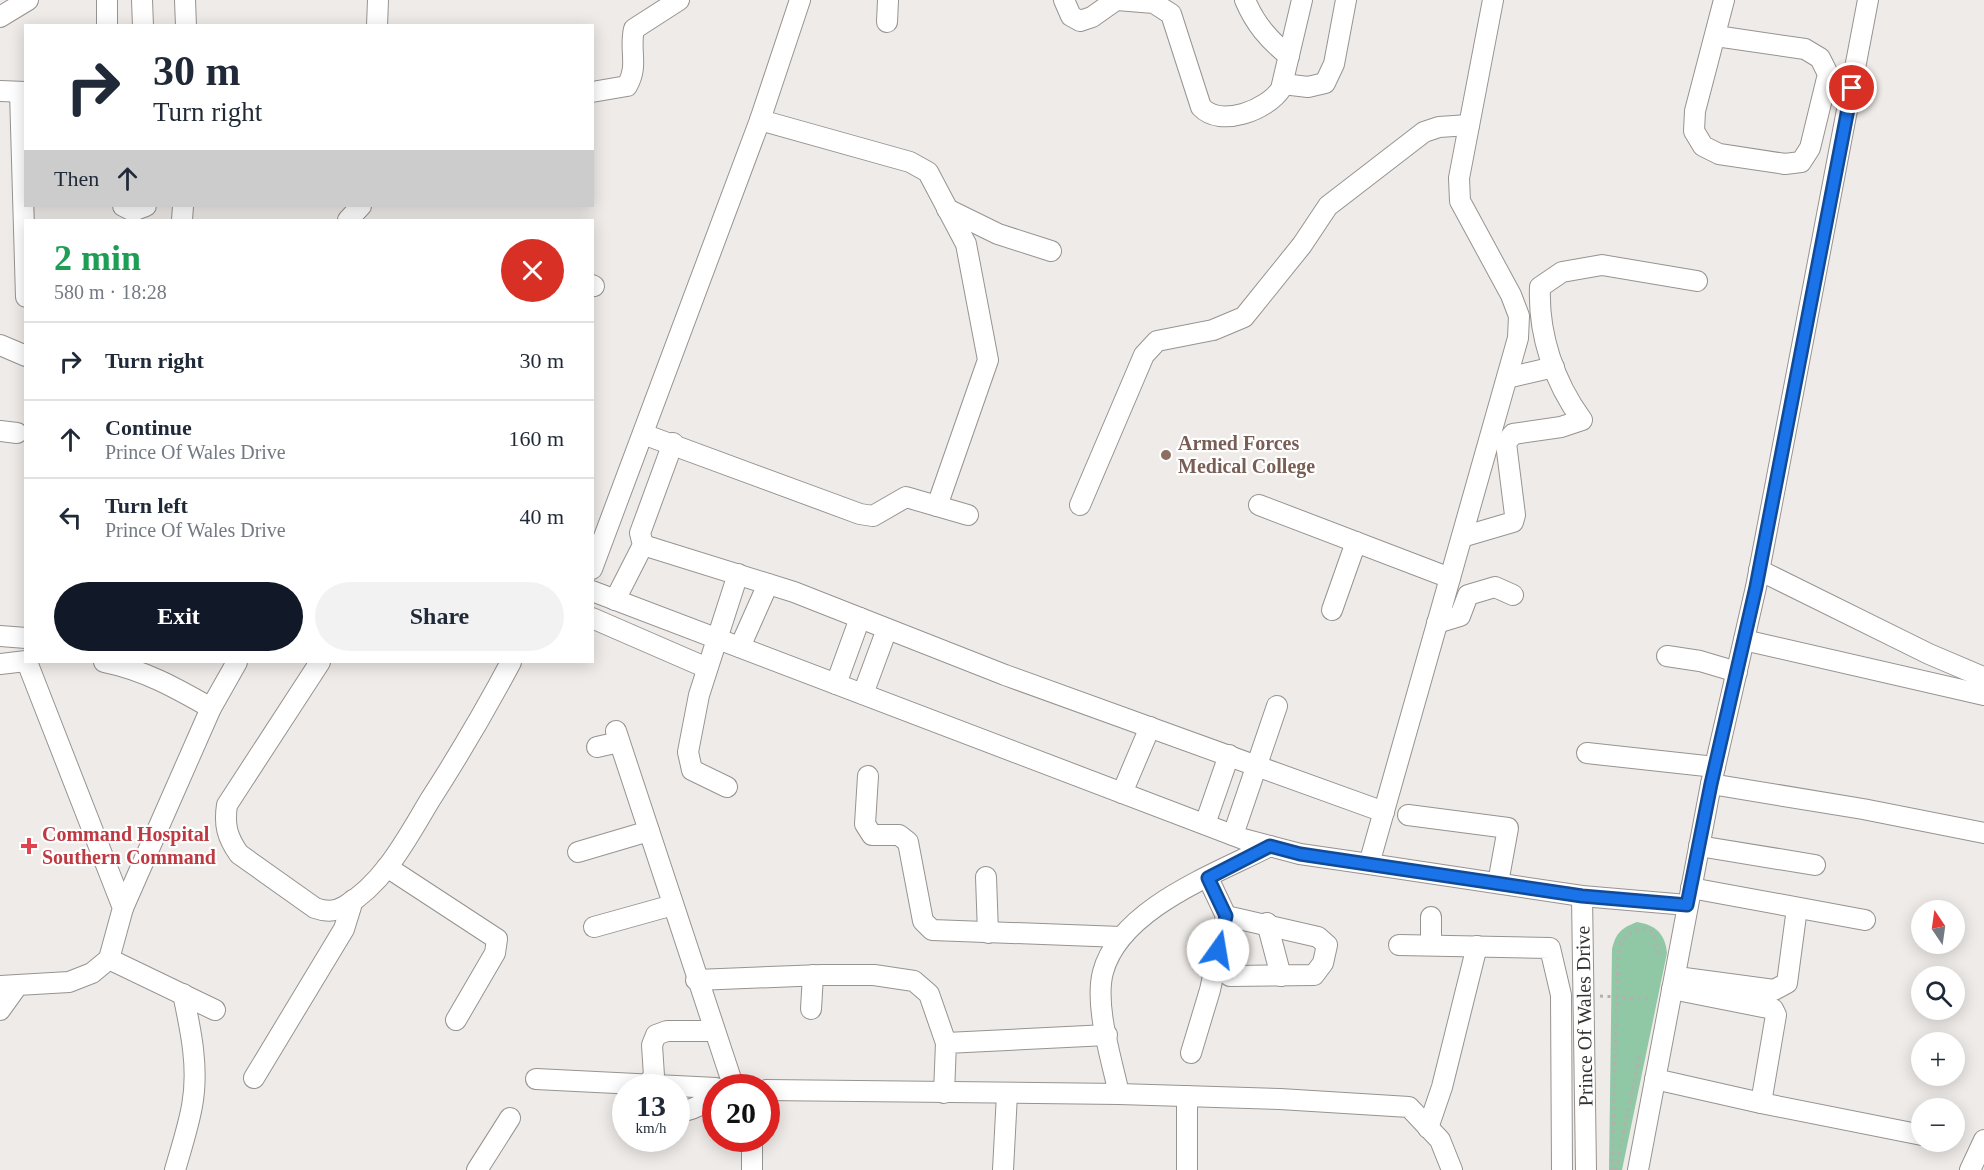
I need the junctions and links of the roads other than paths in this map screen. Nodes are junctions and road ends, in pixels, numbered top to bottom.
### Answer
1 (28, 0) edge
2 (107, 0) edge
3 (142, 0) edge
4 (185, 0) edge
5 (378, 0) edge
6 (679, 0) edge
7 (800, 0) edge
8 (888, 0) edge
9 (1064, 0) edge
10 (1245, 0) edge
11 (1302, 0) edge
12 (1346, 0) edge
13 (1493, 0) edge
14 (1724, 0) edge
15 (1868, 0) edge
16 (1114, 1) edge
17 (0, 17) edge
18 (887, 22) dead end
19 (107, 24) edge
20 (143, 24) edge
21 (186, 24) edge
22 (377, 24) edge
23 (1716, 36) junction
24 (1289, 56) junction
25 (1283, 84) junction
26 (0, 91) edge
27 (23, 92) edge
28 (594, 92) edge
29 (760, 120) junction
30 (1469, 125) junction
31 (24, 160) edge
32 (360, 207) edge
33 (947, 209) junction
34 (349, 219) edge
35 (1051, 251) dead end
36 (1697, 281) dead end
37 (0, 345) edge
38 (24, 355) edge
39 (1554, 367) junction
40 (1507, 378) junction
41 (643, 434) junction
42 (673, 443) junction
43 (1080, 505) dead end
44 (937, 506) junction
45 (1259, 506) dead end
46 (968, 515) dead end
47 (1462, 537) junction
48 (1356, 542) junction
49 (643, 545) junction
50 (594, 564) edge
51 (1760, 570) junction
52 (738, 574) junction
53 (1450, 578) junction
54 (768, 584) junction
55 (594, 592) edge
56 (1513, 595) dead end
57 (615, 600) junction
58 (1332, 610) dead end
59 (860, 618) junction
60 (594, 619) edge
61 (1437, 623) junction
62 (887, 628) junction
63 (0, 636) edge
64 (24, 638) edge
65 (715, 638) junction
66 (1744, 640) junction
67 (740, 647) junction
68 (1667, 656) dead end
69 (24, 661) edge
70 (27, 663) edge
71 (109, 663) edge
72 (236, 663) edge
73 (319, 663) edge
74 (510, 663) edge
75 (0, 664) edge
76 (707, 668) junction
77 (1737, 672) junction
78 (836, 684) junction
79 (1984, 686) edge
80 (863, 694) junction
81 (1277, 706) dead end
82 (211, 708) junction
83 (1150, 727) junction
84 (597, 747) dead end
85 (1587, 753) dead end
86 (1229, 755) junction
87 (1258, 766) junction
88 (868, 776) dead end
89 (1713, 776) junction
90 (727, 787) dead end
91 (1122, 792) junction
92 (1384, 812) junction
93 (1408, 815) dead end
94 (1205, 824) junction
95 (650, 831) junction
96 (1984, 833) edge
97 (1233, 835) junction
98 (1270, 846) junction
99 (1699, 846) junction
100 (578, 852) dead end
101 (1369, 864) junction
102 (1815, 865) dead end
103 (387, 867) junction
104 (986, 877) dead end
105 (1208, 878) junction
106 (1498, 883) junction
107 (1582, 896) junction
108 (1689, 896) junction
109 (353, 900) junction
110 (673, 905) junction
111 (123, 908) junction
112 (1797, 908) junction
113 (1226, 916) junction
114 (1431, 917) dead end
115 (1865, 920) dead end
116 (1267, 923) junction
117 (594, 927) dead end
118 (988, 933) junction
119 (1121, 937) junction
120 (1399, 945) dead end
121 (1431, 945) junction
122 (1477, 946) junction
123 (109, 959) junction
124 (1215, 966) junction
125 (813, 975) junction
126 (1281, 976) junction
127 (696, 980) junction
128 (1667, 985) junction
129 (9, 986) edge
130 (183, 994) junction
131 (811, 1009) dead end
132 (0, 1010) edge
133 (215, 1010) dead end
134 (456, 1020) dead end
135 (714, 1031) junction
136 (1107, 1035) junction
137 (946, 1043) junction
138 (1191, 1053) dead end
139 (654, 1074) edge
140 (729, 1074) edge
141 (254, 1078) dead end
142 (536, 1079) dead end
143 (1655, 1079) junction
144 (612, 1085) edge
145 (780, 1090) edge
146 (944, 1093) junction
147 (1007, 1094) junction
148 (1119, 1094) junction
149 (1187, 1096) junction
150 (1761, 1103) junction
151 (510, 1118) dead end
152 (1428, 1128) junction
153 (1911, 1133) edge
154 (1984, 1140) edge
155 (752, 1152) edge
156 (175, 1170) edge
157 (477, 1170) edge
158 (752, 1170) edge
159 (1003, 1170) edge
160 (1187, 1170) edge
161 (1452, 1170) edge
162 (1562, 1170) edge
163 (1586, 1170) edge
164 (1638, 1170) edge
165 (1970, 1170) edge

1 - 17 street
2 - 19 street
3 - 20 street
4 - 21 street
5 - 22 street
6 - 28 street
7 - 29 street
8 - 18 street
9 - 16 street
10 - 24 street
11 - 24 street
12 - 25 street
13 - 30 street
14 - 23 street
15 - 51 street
16 - 25 street
23 - 23 street
24 - 25 street
26 - 27 street
27 - 31 street
29 - 33 street
29 - 41 street
30 - 40 street
30 - 43 street
32 - 34 street
33 - 35 street
33 - 44 street
36 - 39 street
37 - 38 street
39 - 40 street
39 - 47 street
40 - 47 street
41 - 42 street
41 - 50 street
42 - 44 street
42 - 49 street
44 - 46 street
45 - 48 street
47 - 53 street
48 - 53 street
48 - 58 street
49 - 52 street
49 - 57 street
51 - 66 street
51 - 79 street
52 - 54 street
52 - 65 street
53 - 61 street
54 - 59 street
54 - 67 street
55 - 57 street
56 - 61 street
57 - 65 street
59 - 62 street
59 - 78 street
60 - 76 street
61 - 92 street
62 - 80 street
62 - 83 street
63 - 64 street
65 - 67 street
65 - 76 street
66 - 77 street
66 - 79 street
67 - 78 street
68 - 77 street
69 - 75 street
70 - 111 street
71 - 82 street
72 - 82 street
73 - 109 street
74 - 103 street
76 - 90 street
77 - 89 street
78 - 80 street
80 - 91 street
81 - 87 street
82 - 111 street
83 - 86 street
83 - 91 street
84 - 95 street
85 - 89 street
86 - 87 street
86 - 94 street
87 - 92 street
87 - 97 street
88 - 118 street
89 - 96 street
89 - 99 street
91 - 94 street
92 - 101 street
93 - 106 street
94 - 97 street
95 - 100 street
95 - 110 street
97 - 98 street
98 - 101 street
98 - 105 street
99 - 102 street
99 - 108 street
101 - 106 street
103 - 109 street
103 - 134 street
104 - 118 street
105 - 113 street
105 - 119 street
106 - 107 street
107 - 108 street, Prince Of Wales Drive
107 - 163 street, Prince Of Wales Drive
108 - 112 street, Prince Of Wales Drive
108 - 128 street
109 - 141 street
110 - 117 street
110 - 127 street
111 - 123 street
112 - 115 street, Prince Of Wales Drive
112 - 128 street
113 - 116 street
113 - 124 street
114 - 121 street
116 - 126 street
116 - 126 street
118 - 119 street
119 - 136 street
120 - 121 street
121 - 122 street
122 - 152 street
122 - 162 street
123 - 129 street
123 - 130 street
124 - 126 street
124 - 138 street
125 - 127 street
125 - 131 street
125 - 137 street
127 - 135 street
128 - 143 street
128 - 150 street
129 - 132 street
130 - 133 street
130 - 156 street
135 - 139 street
135 - 140 street
136 - 137 street
136 - 148 street
137 - 146 street
142 - 144 street
143 - 150 street
143 - 164 street
145 - 146 street
146 - 147 street
147 - 148 street
147 - 159 street
148 - 149 street
149 - 152 street
149 - 160 street
150 - 153 street
151 - 157 street
152 - 161 street
154 - 165 street
155 - 158 street

